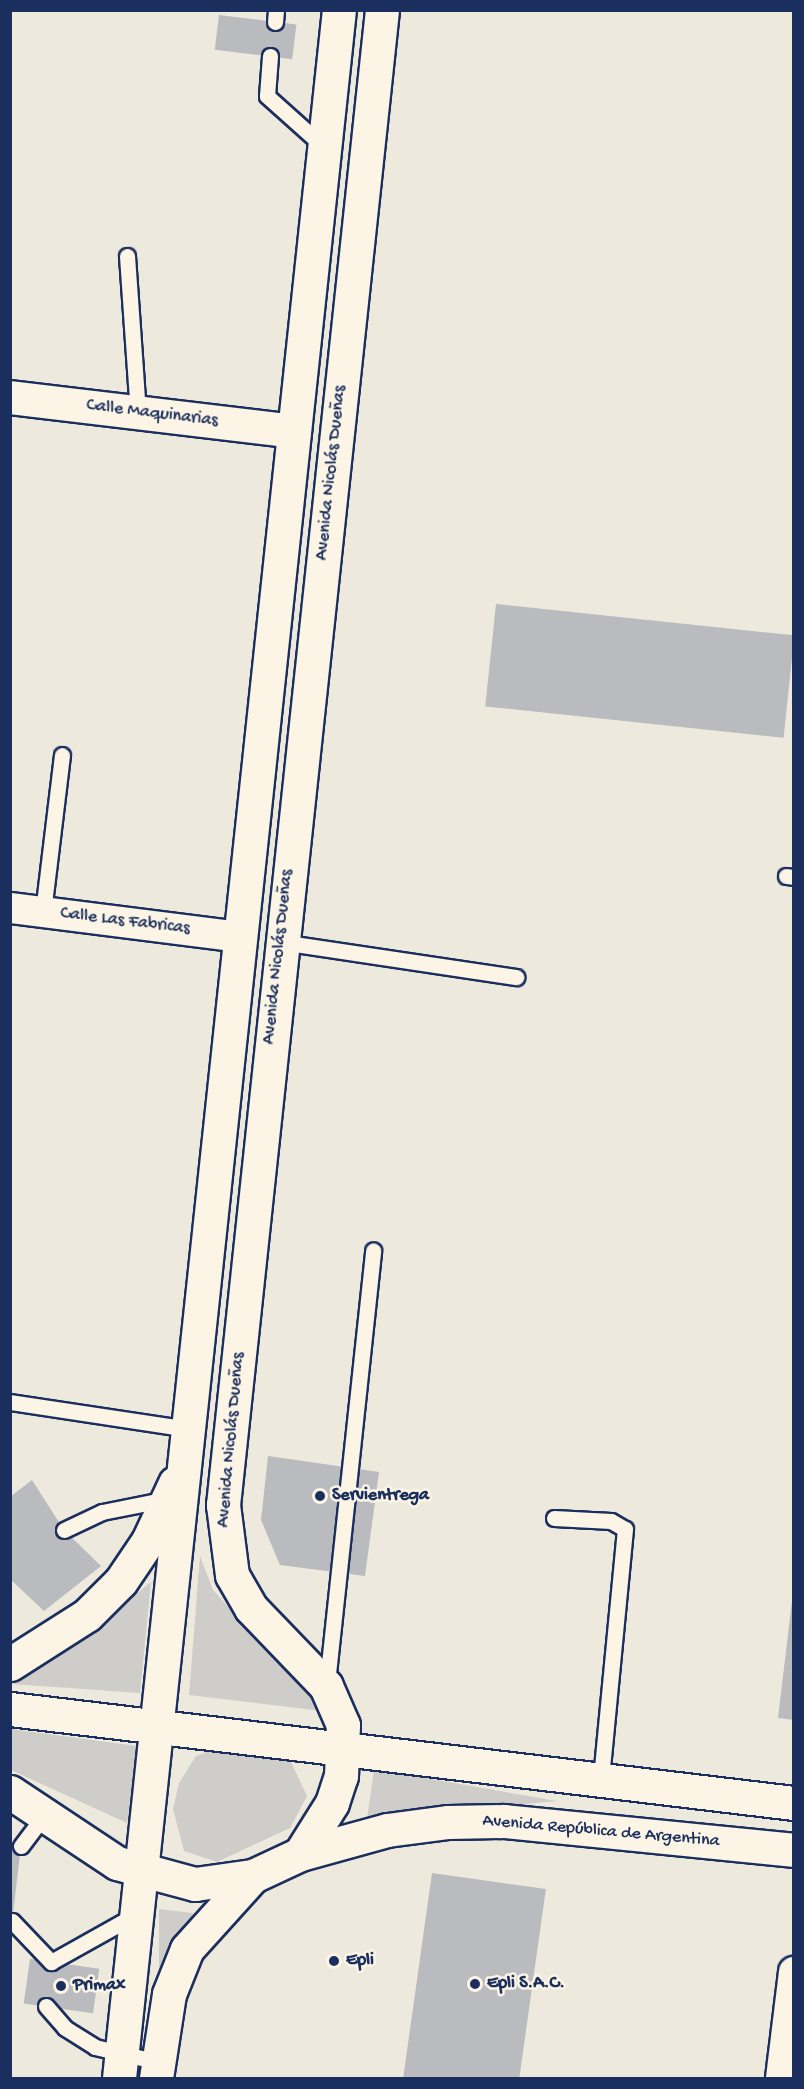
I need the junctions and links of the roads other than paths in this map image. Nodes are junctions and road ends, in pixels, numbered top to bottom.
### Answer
1 (339, 10) edge
2 (382, 10) edge
3 (270, 56) dead end
4 (324, 160) junction
5 (365, 178) junction
6 (127, 255) dead end
7 (10, 397) edge
8 (138, 412) junction
9 (294, 431) junction
10 (62, 755) dead end
11 (10, 908) edge
12 (43, 912) junction
13 (240, 937) junction
14 (281, 942) junction
15 (516, 977) dead end
16 (373, 1250) dead end
17 (10, 1402) edge
18 (187, 1436) junction
19 (170, 1499) junction
20 (554, 1518) dead end
21 (64, 1530) dead end
22 (10, 1664) edge
23 (326, 1686) junction
24 (10, 1709) edge
25 (160, 1727) junction
26 (344, 1749) junction
27 (601, 1780) junction
28 (10, 1792) edge
29 (794, 1803) edge
30 (46, 1813) junction
31 (21, 1846) dead end
32 (794, 1850) edge
33 (300, 1854) junction
34 (142, 1874) junction
35 (252, 1876) junction
36 (138, 1913) junction
37 (12, 1921) dead end
38 (23, 1934) junction
39 (10, 1944) edge
40 (794, 1972) edge
41 (46, 2006) dead end
42 (121, 2068) edge
43 (157, 2070) edge
44 (782, 2079) edge

1 - 4 main road
2 - 5 main road, Avenida Nicolás Dueñas
3 - 4 lane
4 - 5 main road
4 - 9 main road
5 - 14 main road, Avenida Nicolás Dueñas
6 - 8 lane
7 - 8 main road, Calle Maquinarias
8 - 9 main road, Calle Maquinarias
9 - 13 main road
10 - 12 lane
11 - 12 street, Calle Las Fabricas
12 - 13 street, Calle Las Fabricas
13 - 18 main road
14 - 15 lane
14 - 23 main road, Avenida Nicolás Dueñas
16 - 23 lane
17 - 18 lane
18 - 19 main road
18 - 25 main road
19 - 21 lane
19 - 22 main road
20 - 27 lane
23 - 26 main road, Avenida Nicolás Dueñas
24 - 25 main road
25 - 26 main road
25 - 34 main road
26 - 27 main road
26 - 33 main road, Avenida Nicolás Dueñas
27 - 29 main road
28 - 30 main road, Avenida República de Argentina
30 - 31 lane
30 - 34 main road, Avenida República de Argentina
32 - 33 main road, Avenida República de Argentina
33 - 35 main road, Avenida República de Argentina
34 - 35 main road, Avenida República de Argentina
34 - 36 main road
35 - 43 main road
36 - 38 lane
36 - 42 main road
37 - 38 lane
38 - 39 lane
40 - 44 street
41 - 42 lane
42 - 43 lane

